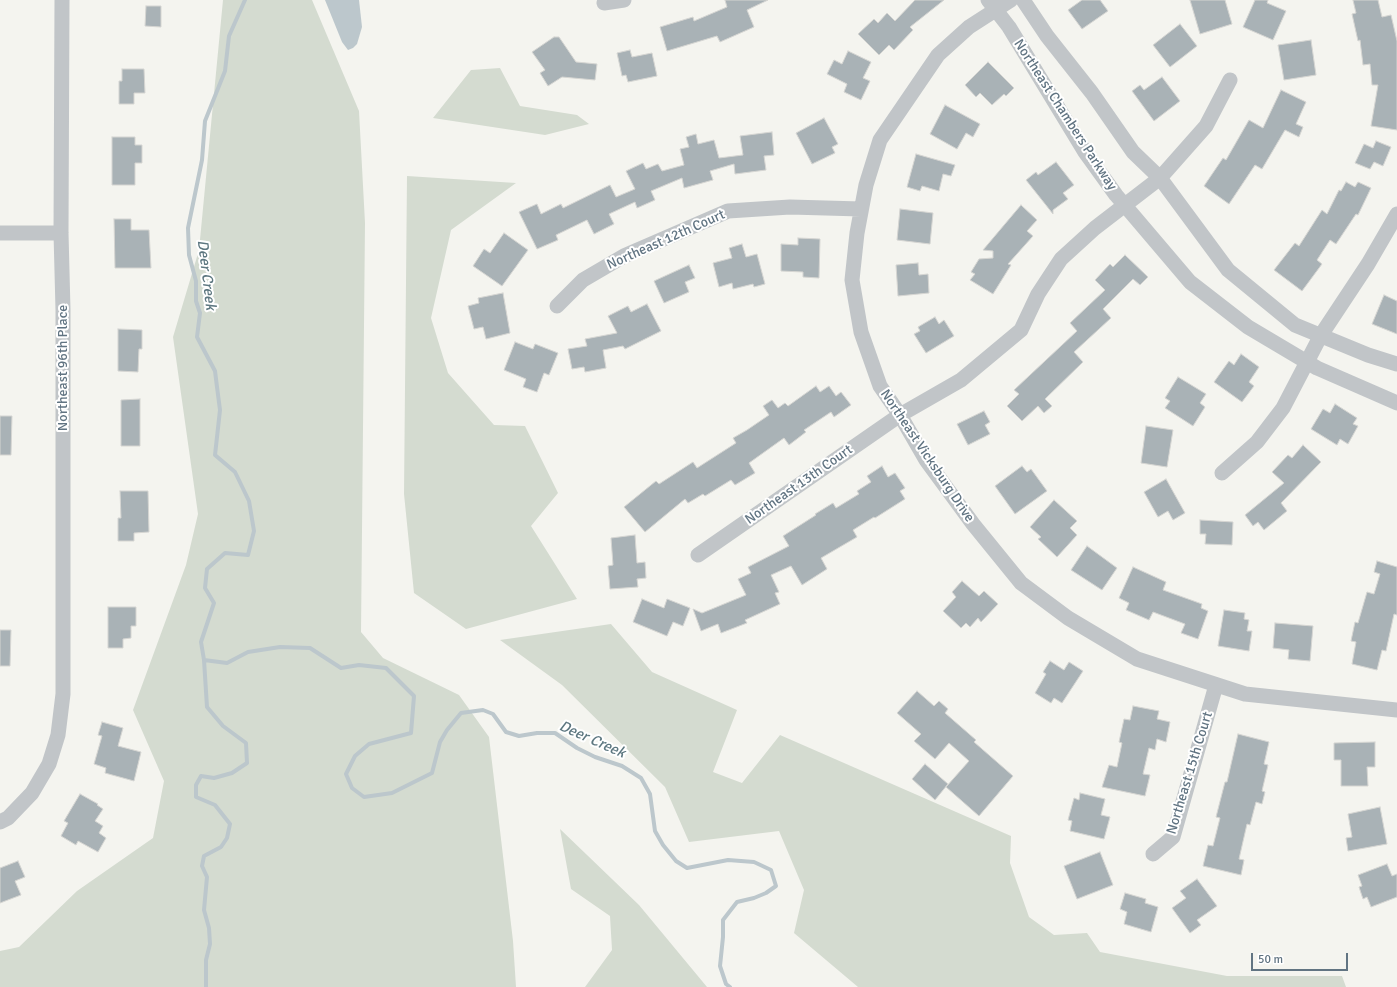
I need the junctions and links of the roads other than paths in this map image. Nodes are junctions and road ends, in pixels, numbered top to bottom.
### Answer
1 (62, 0) edge
2 (624, 0) edge
3 (1011, 0) edge
4 (1023, 0) edge
5 (604, 3) dead end
6 (992, 5) edge
7 (1230, 80) dead end
8 (1160, 178) junction
9 (1125, 205) junction
10 (861, 209) junction
11 (1397, 214) edge
12 (0, 233) edge
13 (61, 233) junction
14 (557, 306) dead end
15 (1321, 335) junction
16 (1307, 363) junction
17 (1397, 364) edge
18 (1397, 403) edge
19 (900, 415) junction
20 (1222, 473) dead end
21 (698, 555) dead end
22 (1216, 685) junction
23 (1397, 710) edge
24 (0, 822) edge
25 (1153, 854) dead end

1 - 13 street, Northeast 96th Place
2 - 5 street
3 - 6 street, Northeast Vicksburg Drive
4 - 8 street, Northeast Chambers Parkway
6 - 9 street, Northeast Chambers Parkway
6 - 10 street, Northeast Vicksburg Drive
7 - 8 street
8 - 9 street, Northeast 13th Court
8 - 15 street, Northeast Chambers Parkway
9 - 16 street, Northeast Chambers Parkway
9 - 19 street, Northeast 13th Court
10 - 14 street, Northeast 12th Court
10 - 19 street, Northeast Vicksburg Drive
11 - 15 street
12 - 13 street
13 - 24 street, Northeast 96th Place
15 - 16 street
15 - 17 street, Northeast Chambers Parkway
16 - 18 street, Northeast Chambers Parkway
16 - 20 street
19 - 21 street, Northeast 13th Court
19 - 22 street, Northeast Vicksburg Drive
22 - 23 street, Northeast Vicksburg Drive
22 - 25 street, Northeast 15th Court

